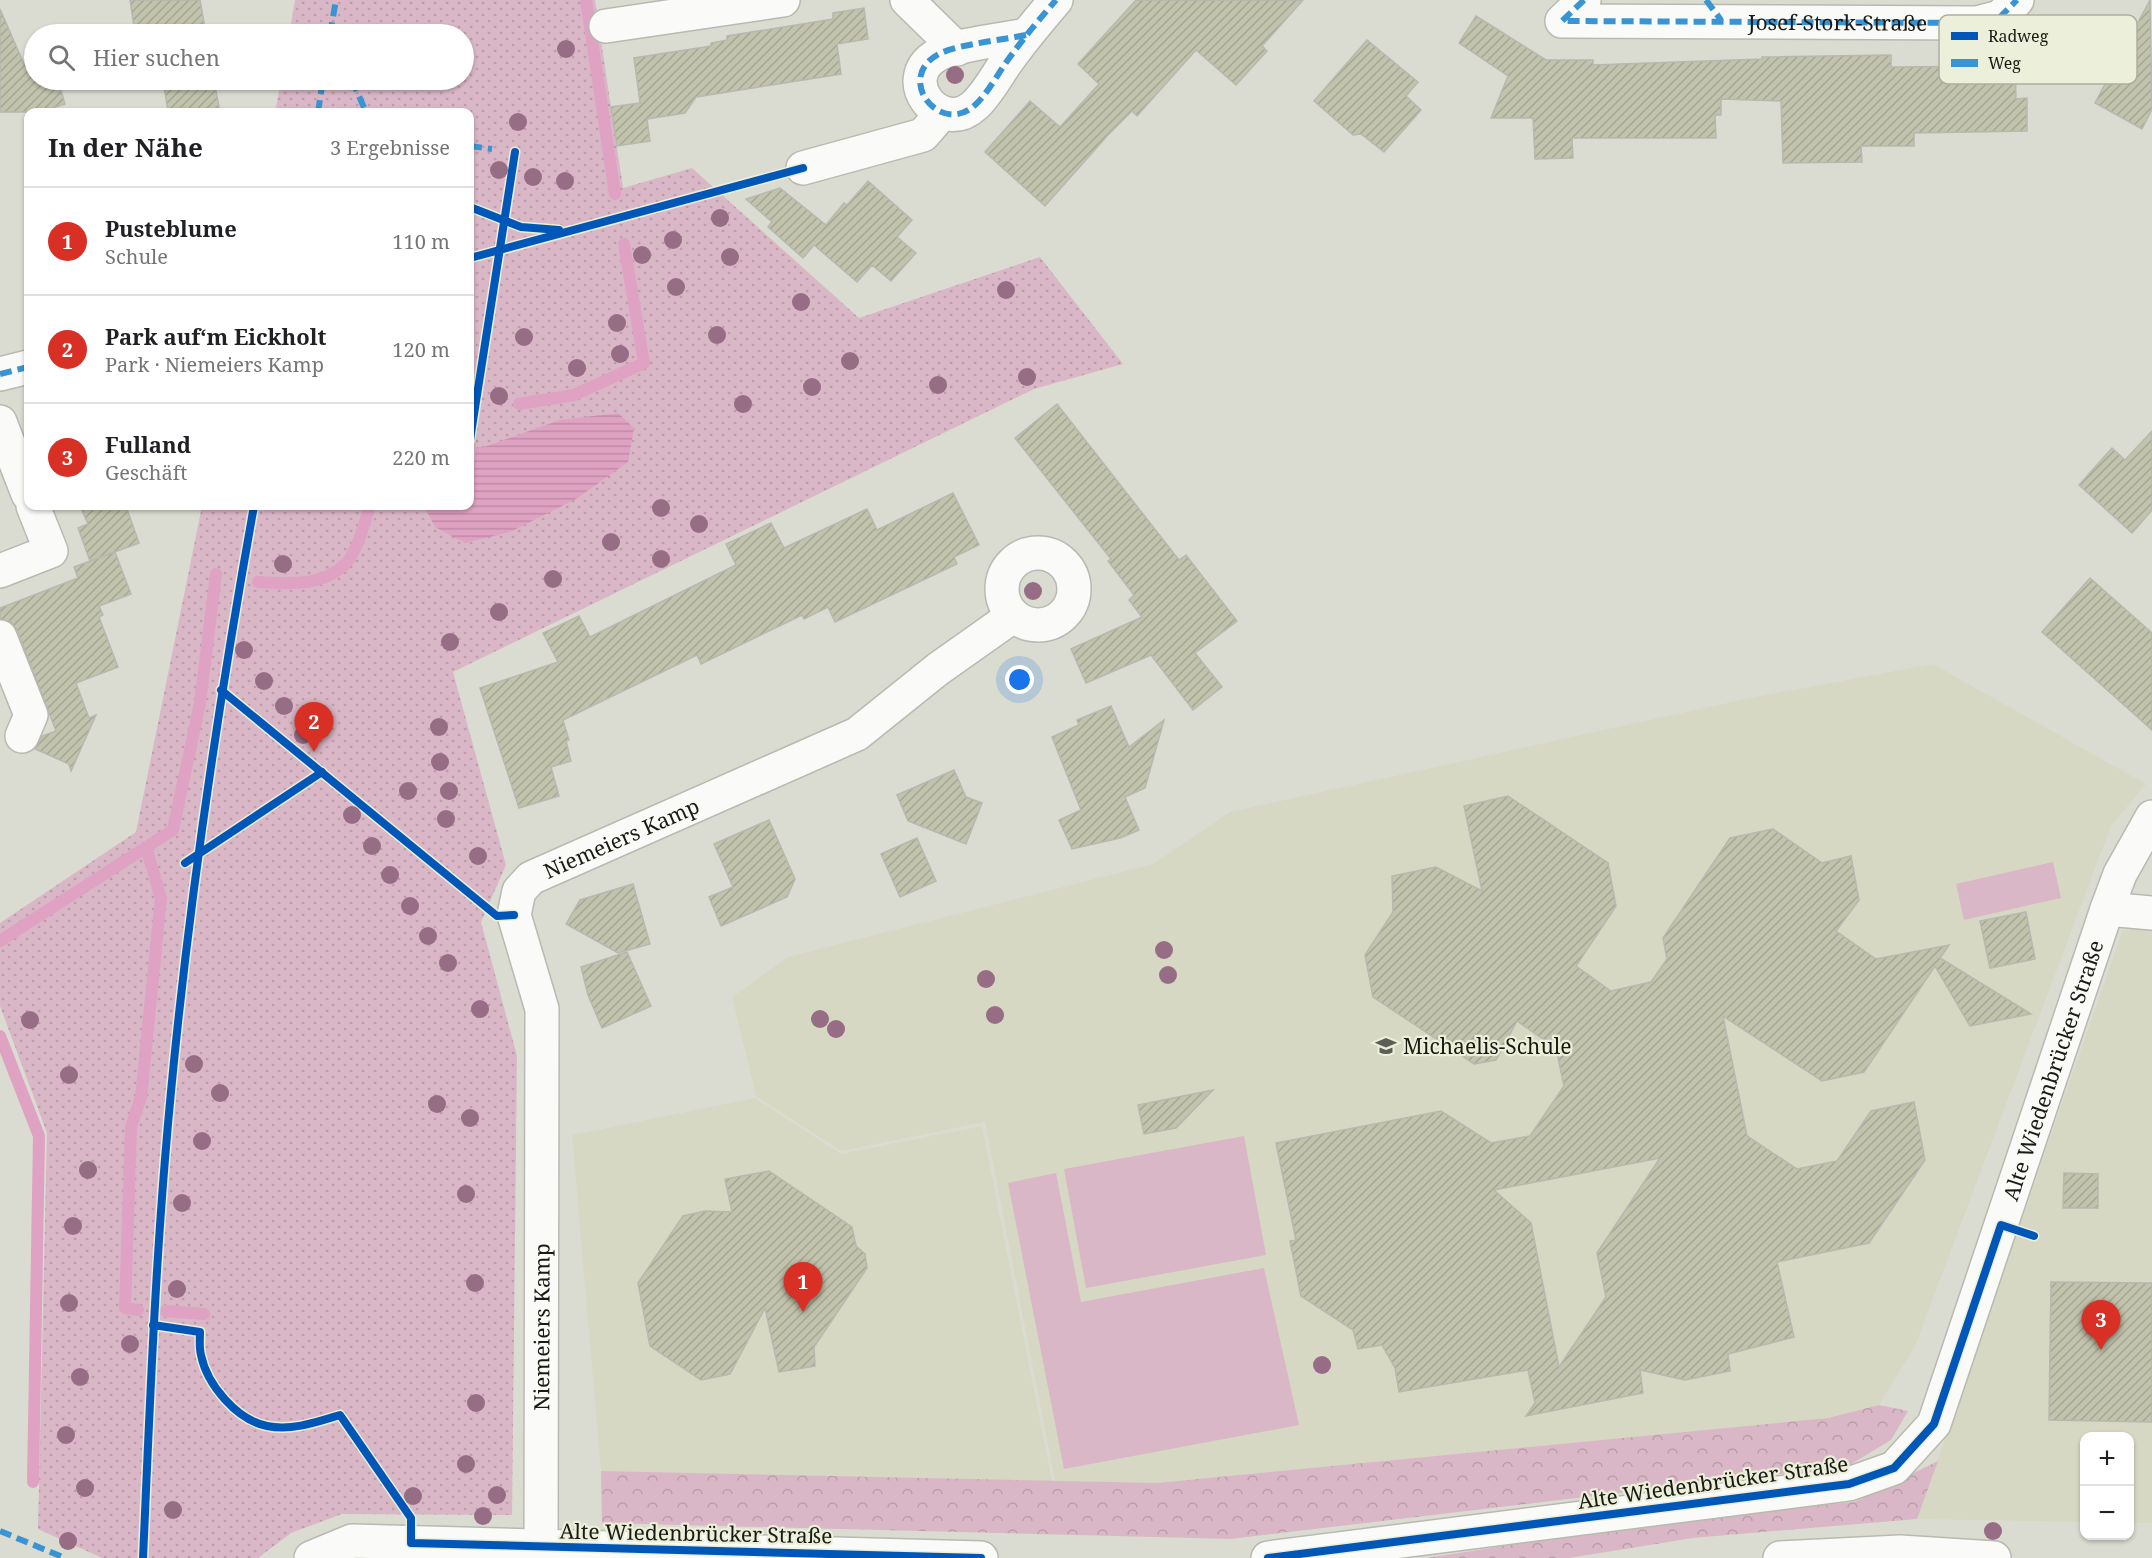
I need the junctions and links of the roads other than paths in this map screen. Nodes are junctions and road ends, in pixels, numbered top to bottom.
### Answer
1 (783, 0) edge
2 (907, 0) edge
3 (1056, 0) edge
4 (1584, 0) edge
5 (2016, 0) edge
6 (1714, 10) edge
7 (2002, 15) edge
8 (1939, 21) edge
9 (606, 26) dead end
10 (1026, 35) junction
11 (957, 49) junction
12 (942, 113) junction
13 (802, 168) dead end
14 (24, 368) edge
15 (0, 374) edge
16 (0, 422) edge
17 (24, 484) edge
18 (35, 510) edge
19 (0, 571) edge
20 (1013, 616) dead end
21 (0, 637) edge
22 (22, 736) dead end
23 (2152, 817) edge
24 (2107, 909) junction
25 (2152, 913) edge
26 (542, 1553) edge
27 (311, 1558) edge
28 (981, 1558) edge
29 (1268, 1558) edge
30 (1780, 1558) edge
31 (1994, 1558) edge

1 - 9 street
2 - 11 street
3 - 10 street
4 - 6 street, Josef-Stork-Straße
5 - 7 street, Josef-Stork-Straße
6 - 8 street, Josef-Stork-Straße
10 - 11 street
10 - 12 street
11 - 12 street
12 - 13 street
14 - 15 street
16 - 17 street
18 - 19 street
20 - 26 street, Niemeiers Kamp
21 - 22 street
23 - 24 street, Alte Wiedenbrücker Straße
24 - 25 street
24 - 29 street, Alte Wiedenbrücker Straße
26 - 27 street, Alte Wiedenbrücker Straße
26 - 28 street, Alte Wiedenbrücker Straße
30 - 31 street

